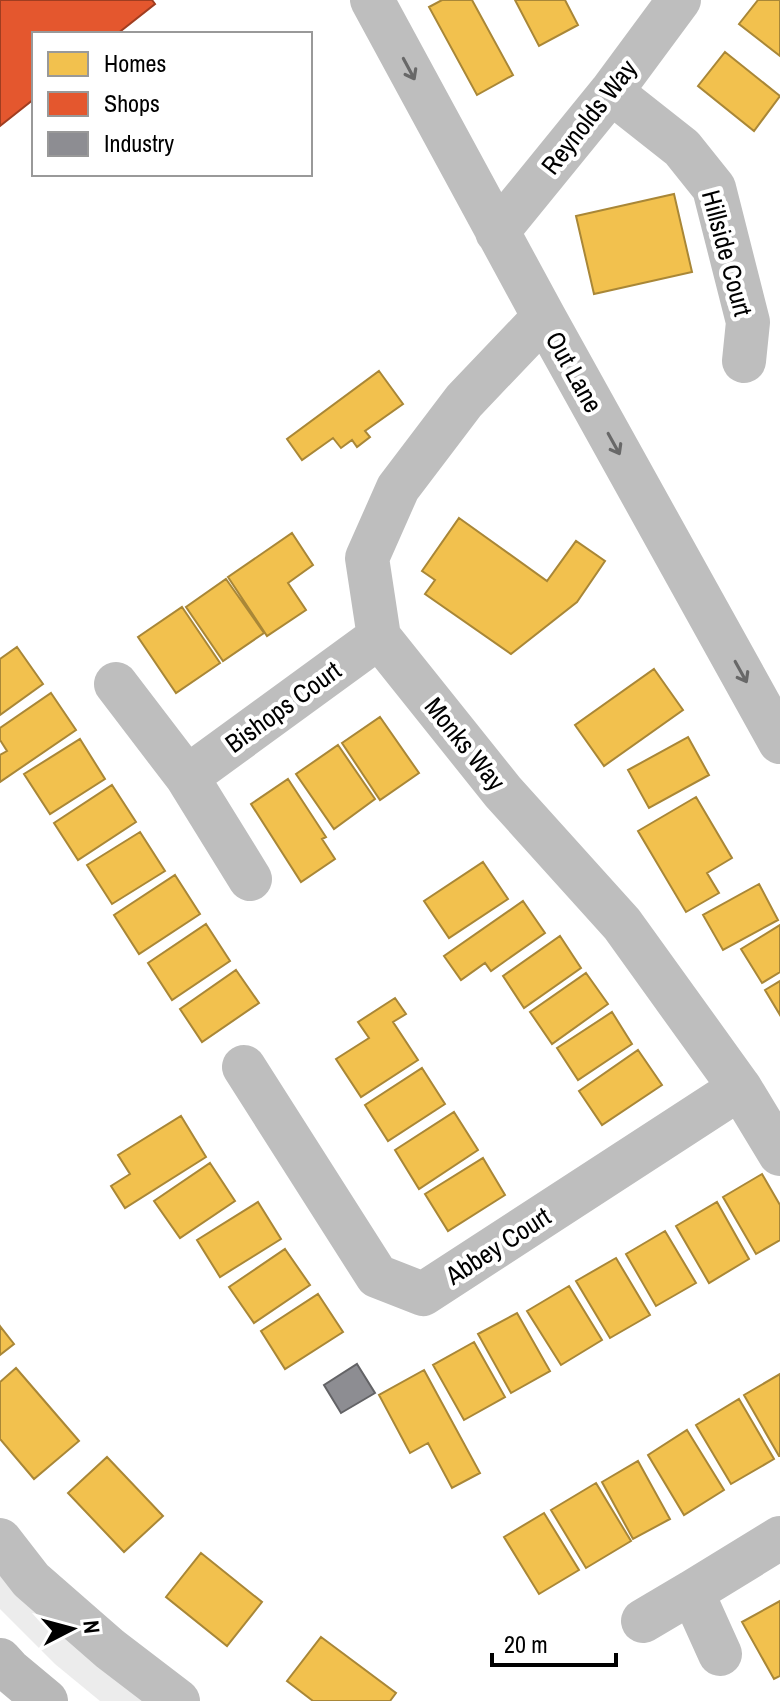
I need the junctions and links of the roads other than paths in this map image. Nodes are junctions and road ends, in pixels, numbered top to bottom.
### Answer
1 (372, 0) edge
2 (679, 0) edge
3 (611, 92) junction
4 (497, 232) junction
5 (544, 317) junction
6 (744, 361) dead end
7 (379, 637) junction
8 (116, 684) dead end
9 (777, 732) edge
10 (187, 777) junction
11 (250, 879) dead end
12 (244, 1067) dead end
13 (740, 1088) junction
14 (780, 1154) edge
15 (780, 1538) edge
16 (0, 1540) edge
17 (692, 1592) junction
18 (643, 1621) dead end
19 (720, 1654) dead end
20 (3, 1670) edge
21 (46, 1701) edge
22 (178, 1701) edge

1 -> 4 street, Out Lane
2 - 3 street, Reynolds Way
3 - 4 street, Reynolds Way
3 - 6 street, Hillside Court
4 - 5 street, Out Lane
5 - 7 street
5 -> 9 street, Out Lane
7 - 10 street, Bishops Court
7 - 13 street, Monks Way
8 - 10 street
10 - 11 street
12 - 13 street, Abbey Court
13 - 14 street, Monks Way
15 - 17 street
16 - 22 street
17 - 18 street
17 - 19 street
20 - 21 street

